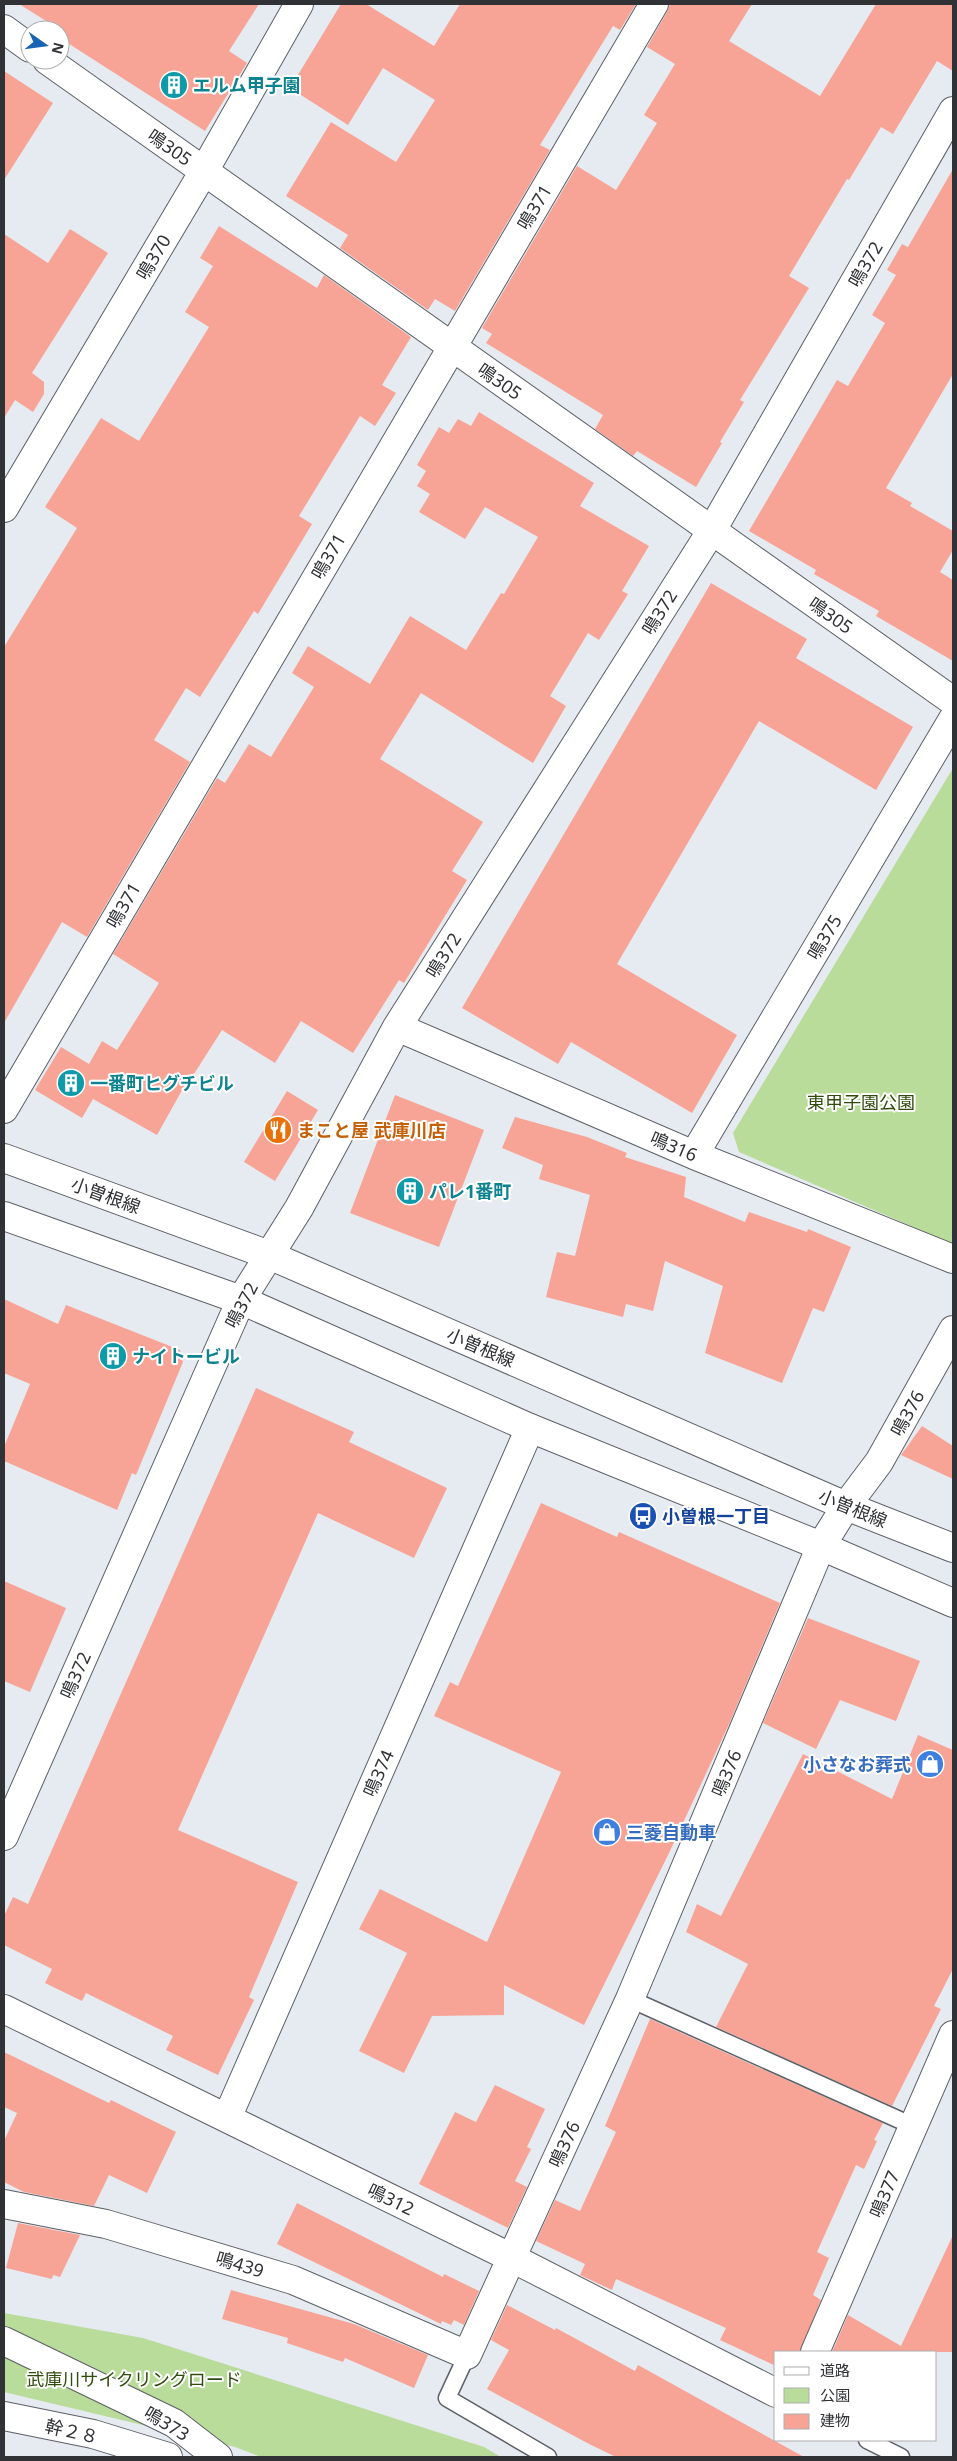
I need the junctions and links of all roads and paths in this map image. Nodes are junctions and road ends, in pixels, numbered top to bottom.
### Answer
1 (299, 4) edge
2 (654, 4) edge
3 (4, 29) edge
4 (20, 41) edge
5 (61, 70) edge
6 (953, 111) edge
7 (204, 171) junction
8 (452, 346) junction
9 (4, 508) edge
10 (712, 530) junction
11 (953, 701) edge
12 (953, 719) edge
13 (397, 1027) junction
14 (4, 1109) edge
15 (694, 1155) junction
16 (4, 1158) edge
17 (4, 1216) edge
18 (269, 1255) junction
19 (953, 1259) edge
20 (241, 1300) junction
21 (953, 1330) edge
22 (530, 1428) junction
23 (846, 1506) junction
24 (821, 1546) junction
25 (953, 1548) edge
26 (953, 1603) edge
27 (4, 1836) edge
28 (630, 1999) junction
29 (4, 2009) edge
30 (953, 2035) edge
31 (226, 2118) junction
32 (913, 2126) junction
33 (4, 2204) edge
34 (512, 2258) junction
35 (4, 2341) edge
36 (815, 2351) edge
37 (467, 2355) junction
38 (774, 2392) edge
39 (4, 2416) edge
40 (869, 2441) edge
41 (168, 2457) edge
42 (218, 2457) edge
43 (548, 2457) edge
44 (901, 2457) edge

1 - 7 street, 鳴370
2 - 8 street, 鳴371
3 - 4 street
5 - 7 street, 鳴305
6 - 10 street, 鳴372
7 - 8 street, 鳴305
7 - 9 street, 鳴370
8 - 10 street, 鳴305
8 - 14 street, 鳴371
10 - 11 street, 鳴305
10 - 13 street, 鳴372
12 - 15 street, 鳴375
13 - 15 street, 鳴316
13 - 18 street, 鳴372
15 - 19 street, 鳴316
16 - 18 street, 小曽根線
17 - 20 street
18 - 20 street, 鳴372
18 - 23 street, 小曽根線
20 - 22 street
20 - 27 street, 鳴372
21 - 23 street, 鳴376
22 - 24 street
22 - 31 street, 鳴374
23 - 24 street, 鳴376
23 - 25 street, 小曽根線
24 - 26 street
24 - 28 street, 鳴376
28 - 32 lane
28 - 34 street, 鳴376
29 - 31 street, 鳴312
30 - 32 street, 鳴377
31 - 34 street, 鳴312
32 - 36 street, 鳴377
33 - 37 street, 鳴439
34 - 37 street, 鳴376
34 - 38 street, 鳴312
35 - 42 street, 鳴373
37 - 43 lane
39 - 41 street, 幹２８
40 - 44 lane

